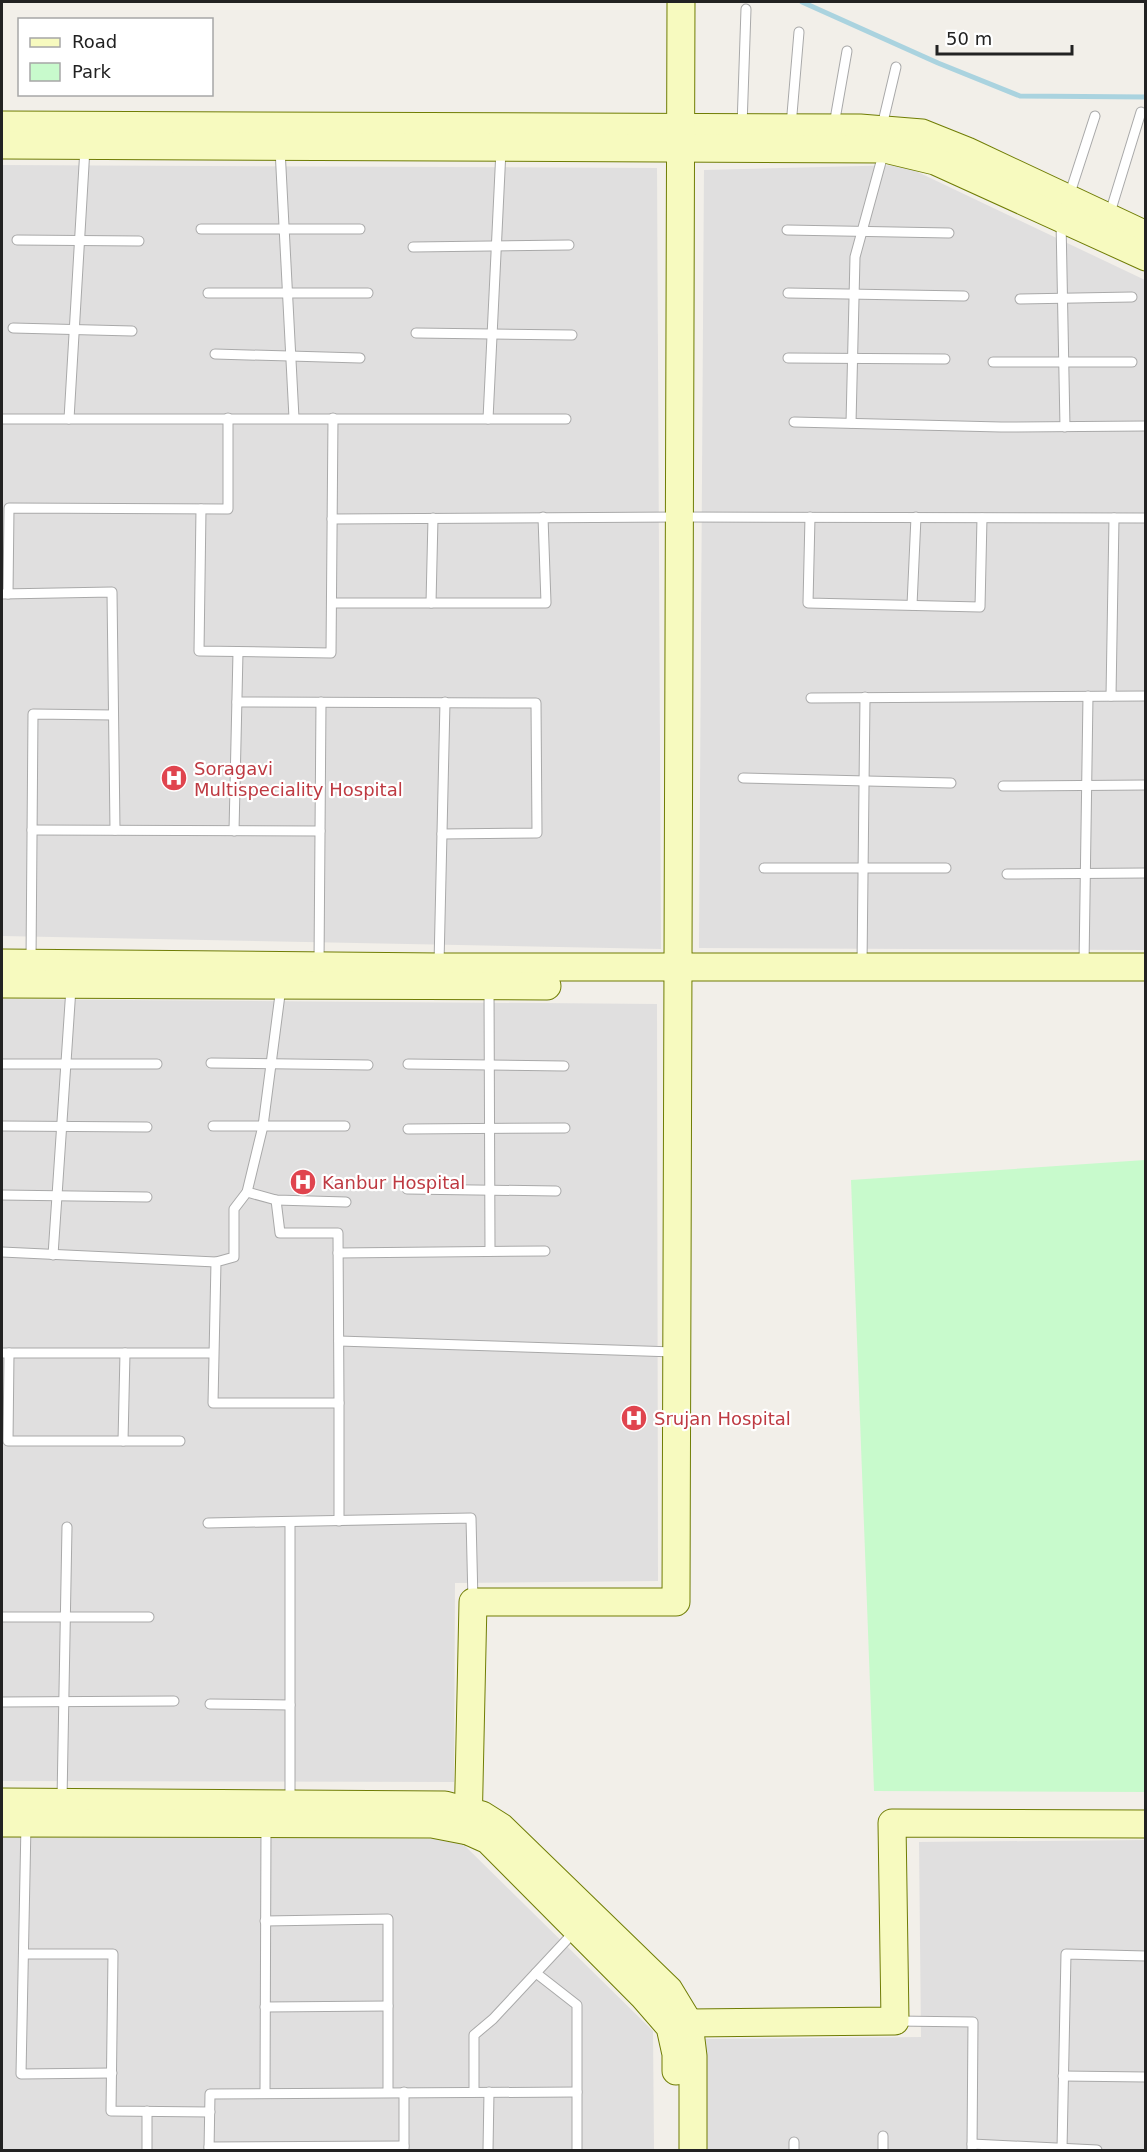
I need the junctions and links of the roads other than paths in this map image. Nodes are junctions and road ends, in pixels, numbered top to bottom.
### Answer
1 (681, 2) edge
2 (746, 9) dead end
3 (799, 32) dead end
4 (847, 51) dead end
5 (896, 67) dead end
6 (1141, 112) dead end
7 (1095, 116) dead end
8 (2, 125) edge
9 (742, 127) junction
10 (790, 128) junction
11 (833, 128) junction
12 (680, 138) junction
13 (883, 139) junction
14 (2, 146) edge
15 (85, 146) junction
16 (280, 147) junction
17 (501, 148) junction
18 (1064, 208) junction
19 (1109, 217) junction
20 (360, 228) dead end
21 (201, 229) dead end
22 (284, 229) junction
23 (788, 231) dead end
24 (862, 232) junction
25 (949, 233) dead end
26 (1146, 235) edge
27 (17, 240) dead end
28 (80, 240) junction
29 (139, 240) dead end
30 (568, 245) dead end
31 (496, 246) junction
32 (413, 247) dead end
33 (1146, 257) edge
34 (208, 293) dead end
35 (288, 293) junction
36 (368, 293) dead end
37 (788, 293) dead end
38 (854, 294) junction
39 (964, 296) dead end
40 (1132, 297) dead end
41 (1020, 298) dead end
42 (1062, 298) junction
43 (13, 328) dead end
44 (74, 330) junction
45 (132, 332) dead end
46 (416, 333) dead end
47 (492, 334) junction
48 (572, 335) dead end
49 (215, 354) dead end
50 (291, 356) junction
51 (360, 358) dead end
52 (788, 358) dead end
53 (852, 358) junction
54 (945, 359) dead end
55 (993, 362) dead end
56 (1064, 362) junction
57 (1132, 362) dead end
58 (228, 418) junction
59 (294, 418) junction
60 (333, 418) junction
61 (2, 419) edge
62 (69, 419) junction
63 (488, 419) junction
64 (566, 419) dead end
65 (794, 422) dead end
66 (851, 423) junction
67 (1146, 426) edge
68 (1065, 427) junction
69 (201, 508) junction
70 (543, 517) junction
71 (679, 517) junction
72 (810, 517) junction
73 (916, 517) junction
74 (433, 518) junction
75 (982, 518) junction
76 (1113, 518) junction
77 (1146, 518) edge
78 (332, 519) junction
79 (5, 594) edge
80 (332, 603) junction
81 (431, 603) junction
82 (912, 605) junction
83 (238, 652) junction
84 (1088, 696) junction
85 (1111, 696) junction
86 (1146, 696) edge
87 (866, 697) junction
88 (811, 698) dead end
89 (237, 702) junction
90 (321, 702) junction
91 (445, 702) junction
92 (113, 715) junction
93 (743, 778) dead end
94 (864, 781) junction
95 (951, 783) dead end
96 (1087, 785) junction
97 (1146, 785) edge
98 (1003, 786) dead end
99 (32, 830) junction
100 (115, 830) junction
101 (234, 831) junction
102 (320, 831) junction
103 (442, 834) junction
104 (764, 868) dead end
105 (863, 868) junction
106 (946, 868) dead end
107 (1085, 873) junction
108 (1146, 873) edge
109 (1007, 874) dead end
110 (2, 963) edge
111 (31, 963) junction
112 (320, 966) junction
113 (439, 967) junction
114 (862, 967) junction
115 (1084, 967) junction
116 (1146, 967) edge
117 (282, 975) junction
118 (678, 976) junction
119 (2, 984) edge
120 (72, 984) junction
121 (1146, 984) edge
122 (489, 986) junction
123 (211, 1063) dead end
124 (2, 1064) edge
125 (66, 1064) junction
126 (157, 1064) dead end
127 (271, 1064) junction
128 (408, 1064) dead end
129 (368, 1065) dead end
130 (489, 1065) junction
131 (564, 1066) dead end
132 (2, 1126) edge
133 (62, 1126) junction
134 (213, 1126) dead end
135 (263, 1126) junction
136 (345, 1126) dead end
137 (147, 1127) dead end
138 (490, 1128) junction
139 (565, 1128) dead end
140 (408, 1129) dead end
141 (406, 1189) dead end
142 (490, 1190) junction
143 (556, 1191) dead end
144 (247, 1192) junction
145 (2, 1195) edge
146 (57, 1196) junction
147 (147, 1197) dead end
148 (276, 1200) junction
149 (346, 1202) dead end
150 (490, 1251) junction
151 (545, 1251) dead end
152 (2, 1252) edge
153 (338, 1253) junction
154 (53, 1255) junction
155 (216, 1262) junction
156 (339, 1341) junction
157 (677, 1352) junction
158 (5, 1353) edge
159 (125, 1353) junction
160 (213, 1353) junction
161 (339, 1402) junction
162 (123, 1441) junction
163 (180, 1441) dead end
164 (339, 1521) junction
165 (290, 1522) junction
166 (208, 1523) dead end
167 (67, 1527) dead end
168 (473, 1602) junction
169 (2, 1617) edge
170 (65, 1617) junction
171 (148, 1617) dead end
172 (174, 1701) dead end
173 (2, 1702) edge
174 (64, 1702) junction
175 (210, 1704) dead end
176 (290, 1705) junction
177 (2, 1802) edge
178 (62, 1802) junction
179 (290, 1804) junction
180 (468, 1821) junction
181 (14, 1823) edge
182 (266, 1823) junction
183 (1146, 1824) edge
184 (266, 1921) junction
185 (576, 1929) junction
186 (24, 1954) junction
187 (1146, 1956) edge
188 (536, 1973) junction
189 (388, 2006) junction
190 (265, 2007) junction
191 (895, 2021) junction
192 (679, 2025) junction
193 (112, 2073) junction
194 (1063, 2076) junction
195 (1146, 2077) edge
196 (388, 2092) junction
197 (404, 2092) junction
198 (474, 2092) junction
199 (489, 2092) junction
200 (577, 2092) junction
201 (265, 2093) junction
202 (147, 2111) junction
203 (210, 2112) junction
204 (883, 2136) dead end
205 (972, 2147) edge
206 (344, 2148) edge
207 (404, 2148) edge
208 (209, 2149) edge
209 (1062, 2149) junction
210 (147, 2151) edge
211 (488, 2151) edge
212 (577, 2151) edge
213 (676, 2151) edge
214 (693, 2151) edge
215 (883, 2151) edge
216 (1096, 2151) edge

1 - 12 street
2 - 9 lane
3 - 10 lane
4 - 11 lane
5 - 13 lane
6 - 19 lane
7 - 18 lane
8 - 12 street
9 - 10 street
9 - 12 street
10 - 11 street
11 - 13 street
12 - 13 street
12 - 17 street
12 - 71 street
13 - 18 street
13 - 24 lane
14 - 15 street
15 - 16 street
15 - 28 lane
16 - 17 street
16 - 22 lane
17 - 31 lane
18 - 19 street
18 - 33 street
18 - 42 lane
19 - 26 street
20 - 22 lane
21 - 22 lane
22 - 35 lane
23 - 24 lane
24 - 25 lane
24 - 38 lane
27 - 28 lane
28 - 29 lane
28 - 44 lane
30 - 31 lane
31 - 32 lane
31 - 47 lane
34 - 35 lane
35 - 36 lane
35 - 50 lane
37 - 38 lane
38 - 39 lane
38 - 53 lane
40 - 42 lane
41 - 42 lane
42 - 56 lane
43 - 44 lane
44 - 45 lane
44 - 62 lane
46 - 47 lane
47 - 48 lane
47 - 63 lane
49 - 50 lane
50 - 51 lane
50 - 59 lane
52 - 53 lane
53 - 54 lane
53 - 66 lane
55 - 56 lane
56 - 57 lane
56 - 68 lane
58 - 59 lane
58 - 62 lane
58 - 69 lane
59 - 60 lane
60 - 63 lane
60 - 78 lane
61 - 62 lane
63 - 64 lane
65 - 66 lane
66 - 68 lane
67 - 68 lane
69 - 79 lane
69 - 83 lane
70 - 71 lane
70 - 74 lane
70 - 81 lane
71 - 72 lane
71 - 118 street
72 - 73 lane
72 - 82 lane
73 - 75 lane
73 - 82 lane
74 - 78 lane
74 - 81 lane
75 - 76 lane
75 - 82 lane
76 - 77 lane
76 - 85 lane
78 - 80 lane
79 - 92 lane
80 - 81 lane
80 - 83 lane
83 - 89 lane
84 - 85 lane
84 - 87 lane
84 - 96 lane
85 - 86 lane
87 - 88 lane
87 - 94 lane
89 - 90 lane
89 - 101 lane
90 - 91 lane
90 - 102 lane
91 - 103 lane
91 - 103 lane
92 - 99 lane
92 - 100 lane
93 - 94 lane
94 - 95 lane
94 - 105 lane
96 - 97 lane
96 - 98 lane
96 - 107 lane
99 - 100 lane
99 - 111 lane
100 - 101 lane
101 - 102 lane
102 - 112 lane
103 - 113 lane
104 - 105 lane
105 - 106 lane
105 - 114 lane
107 - 108 lane
107 - 109 lane
107 - 115 lane
110 - 111 street
111 - 117 street
112 - 113 street
112 - 117 street
113 - 118 street
114 - 115 street
114 - 118 street
115 - 116 street
117 - 120 street
117 - 122 street
117 - 127 lane
118 - 121 street
118 - 122 street
118 - 157 street
119 - 120 street
120 - 125 lane
122 - 130 lane
123 - 127 lane
124 - 125 lane
125 - 126 lane
125 - 133 lane
127 - 129 lane
127 - 135 lane
128 - 130 lane
130 - 131 lane
130 - 138 lane
132 - 133 lane
133 - 137 lane
133 - 146 lane
134 - 135 lane
135 - 136 lane
135 - 144 lane
138 - 139 lane
138 - 140 lane
138 - 142 lane
141 - 142 lane
142 - 143 lane
142 - 150 lane
144 - 148 lane
144 - 155 lane
145 - 146 lane
146 - 147 lane
146 - 154 lane
148 - 149 lane
148 - 153 lane
150 - 151 lane
150 - 153 lane
152 - 154 lane
153 - 156 lane
154 - 155 lane
155 - 160 lane
156 - 157 lane
156 - 161 lane
157 - 168 street
158 - 159 lane
158 - 162 lane
159 - 160 lane
159 - 162 lane
160 - 161 lane
161 - 164 lane
162 - 163 lane
164 - 165 lane
164 - 168 lane
165 - 166 lane
165 - 176 lane
167 - 170 lane
168 - 180 street
169 - 170 lane
170 - 171 lane
170 - 174 lane
172 - 174 lane
173 - 174 lane
174 - 178 lane
175 - 176 lane
176 - 179 lane
177 - 178 street
178 - 179 street
179 - 180 street
180 - 182 street
180 - 185 street
180 - 192 street
181 - 182 street
181 - 186 lane
182 - 184 lane
183 - 191 street
184 - 189 lane
184 - 190 lane
185 - 188 lane
185 - 192 street
186 - 193 lane
186 - 193 lane
187 - 194 lane
188 - 198 lane
188 - 200 lane
189 - 190 lane
189 - 196 lane
190 - 201 lane
191 - 192 street
191 - 205 lane
192 - 213 street
192 - 214 street
193 - 202 lane
194 - 195 lane
194 - 209 lane
196 - 197 lane
196 - 201 lane
197 - 198 lane
197 - 207 lane
198 - 199 lane
199 - 200 lane
199 - 211 lane
200 - 212 lane
201 - 203 lane
202 - 203 lane
202 - 210 lane
203 - 208 lane
204 - 215 lane
205 - 209 lane
206 - 207 lane
206 - 208 lane
209 - 216 lane

